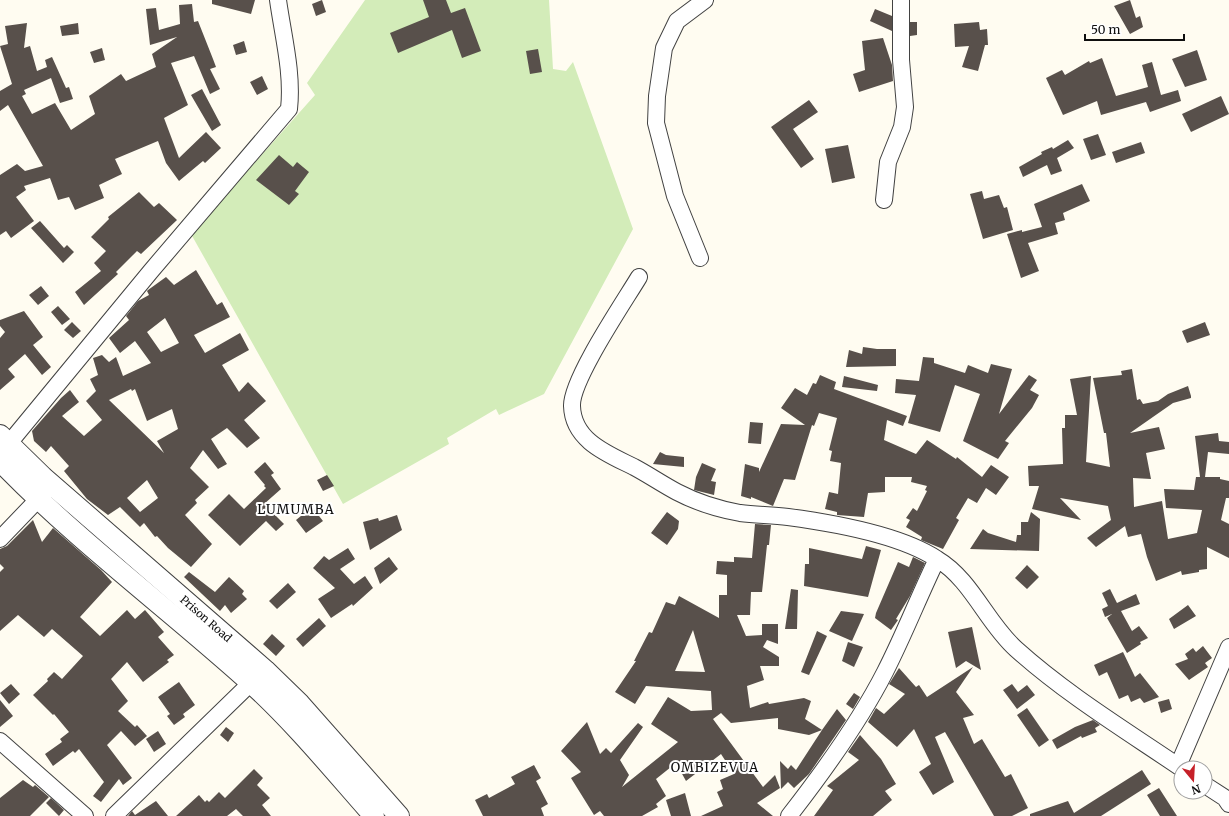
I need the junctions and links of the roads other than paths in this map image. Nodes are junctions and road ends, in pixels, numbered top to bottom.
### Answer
1 (278, 0) edge
2 (705, 0) edge
3 (901, 0) edge
4 (884, 200) dead end
5 (700, 258) dead end
6 (639, 277) dead end
7 (2, 448) edge
8 (45, 492) junction
9 (0, 539) edge
10 (937, 558) junction
11 (1229, 647) edge
12 (258, 676) junction
13 (0, 741) edge
14 (1183, 760) edge
15 (1173, 762) edge
16 (1213, 790) edge
17 (1229, 804) edge
18 (85, 816) edge
19 (114, 816) edge
20 (374, 816) edge
21 (399, 816) edge
22 (789, 816) edge

1 - 7 street
2 - 5 street
3 - 4 street
6 - 10 street
7 - 8 street, Prison Road
8 - 9 street
8 - 12 street, Prison Road
10 - 15 street
10 - 22 street
11 - 14 street
12 - 19 street
12 - 20 street, Prison Road
12 - 21 street, Prison Road
13 - 18 street
16 - 17 street

